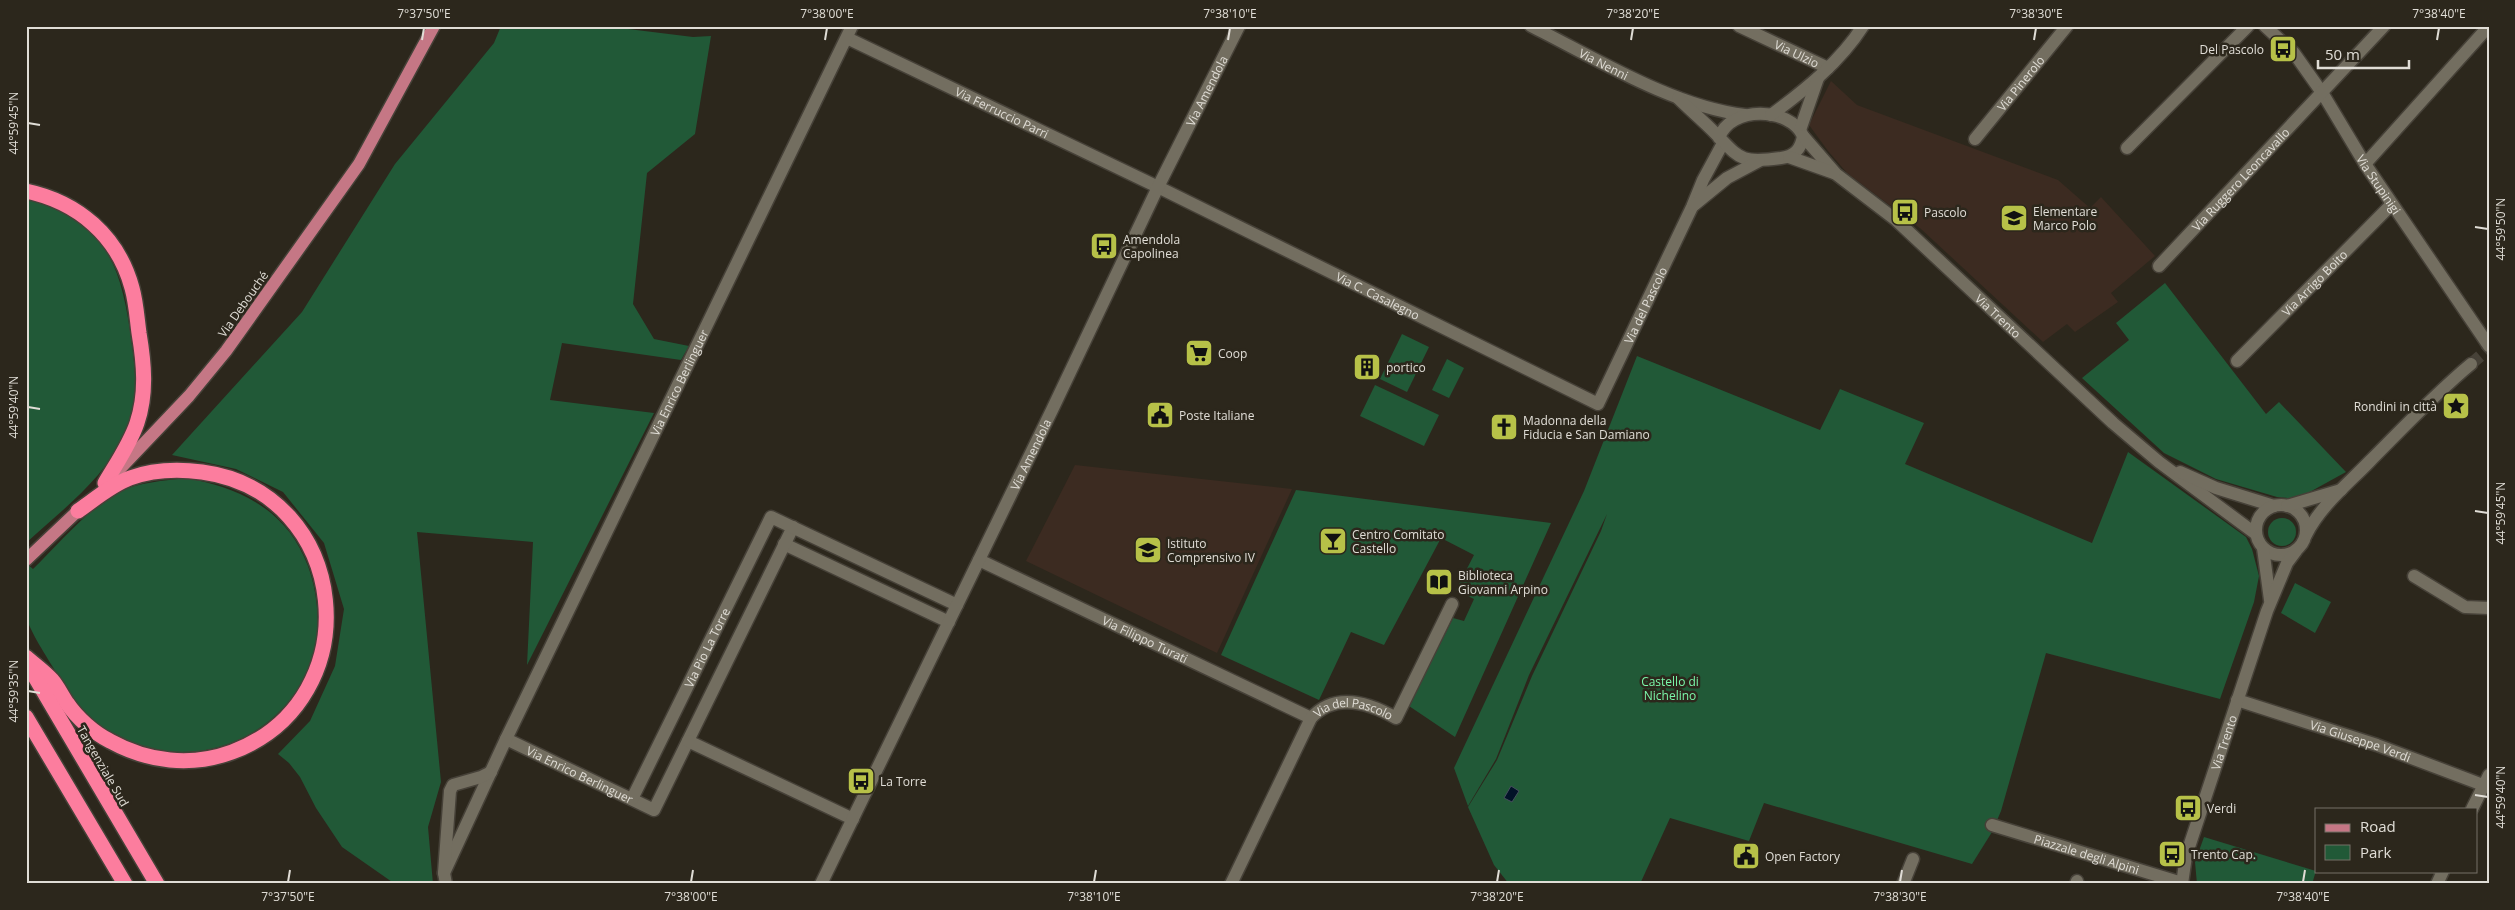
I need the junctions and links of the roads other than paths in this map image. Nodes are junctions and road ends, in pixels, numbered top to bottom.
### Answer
1 (434, 26) edge
2 (1239, 26) edge
3 (1531, 26) edge
4 (1739, 26) edge
5 (1863, 26) edge
6 (2067, 26) edge
7 (2248, 26) edge
8 (2265, 26) edge
9 (2384, 26) edge
10 (2489, 26) edge
11 (850, 32) edge
12 (1828, 68) junction
13 (1818, 78) junction
14 (2323, 94) junction
15 (1678, 98) junction
16 (1752, 115) junction
17 (1771, 115) junction
18 (1802, 133) junction
19 (1976, 139) dead end
20 (1721, 141) junction
21 (2127, 148) dead end
22 (1789, 157) junction
23 (1759, 161) junction
24 (2365, 164) junction
25 (1836, 174) junction
26 (1158, 187) junction
27 (26, 191) edge
28 (2392, 204) junction
29 (1692, 207) junction
30 (2159, 266) dead end
31 (2488, 348) edge
32 (2237, 361) dead end
33 (2471, 364) tunnel mouth
34 (1598, 404) joint
35 (2159, 462) junction
36 (105, 483) junction
37 (2341, 490) junction
38 (2280, 506) junction
39 (78, 511) junction
40 (793, 527) junction
41 (2256, 534) junction
42 (2306, 535) junction
43 (784, 544) junction
44 (2263, 548) junction
45 (2296, 551) junction
46 (26, 560) edge
47 (979, 560) junction
48 (2414, 576) dead end
49 (2270, 602) junction
50 (1452, 604) dead end
51 (957, 605) junction
52 (2489, 608) edge
53 (949, 622) junction
54 (26, 657) edge
55 (26, 662) edge
56 (2237, 700) junction
57 (26, 716) edge
58 (1311, 718) junction
59 (506, 739) junction
60 (688, 741) junction
61 (491, 772) junction
62 (2486, 780) edge
63 (632, 799) junction
64 (2472, 808) edge
65 (654, 810) joint
66 (448, 817) junction
67 (853, 819) junction
68 (467, 823) junction
69 (1992, 825) dead end
70 (1913, 859) dead end
71 (2443, 872) edge
72 (445, 878) edge
73 (2182, 883) edge
74 (125, 884) edge
75 (157, 884) edge
76 (821, 884) edge
77 (1231, 884) edge
78 (1903, 884) edge
79 (2438, 884) edge

1 - 36 main road, Via Debouché
2 - 26 street, Via Amendola
3 - 15 street, Via Nenni
4 - 12 street, Via Ulzio
5 - 12 street
6 - 19 street, Via Pinerolo
7 - 21 street
8 - 14 street, Via Stupinigi
9 - 14 street, Via Ruggero Leoncavallo
10 - 24 street
11 - 26 street, Via Ferruccio Parri
11 - 59 street, Via Enrico Berlinguer
12 - 13 street
13 - 17 street
13 - 18 street
14 - 24 street, Via Stupinigi
14 - 30 street, Via Ruggero Leoncavallo
15 - 16 street, Via Nenni
15 - 20 street, Via Nenni
16 - 17 street
16 - 20 street
17 - 18 street
18 - 22 street
18 - 25 street, Via Trento
20 - 23 street
20 - 29 street, Via del Pascolo
22 - 23 street
22 - 25 street, Via Trento
23 - 29 street, Via del Pascolo
24 - 28 street, Via Stupinigi
25 - 35 street, Via Trento
26 - 34 street, Via C. Casalegno
26 - 47 street, Via Amendola
27 - 36 highway
28 - 31 street, Via Stupinigi
28 - 32 street, Via Arrigo Boito
29 - 34 street, Via del Pascolo
33 - 37 street
35 - 38 street, Via Trento
35 - 41 street, Via Trento
36 - 39 main road, Via Debouché
37 - 38 street
37 - 42 street
38 - 41 street
38 - 42 street
39 - 46 main road, Via Debouché
39 - 54 highway
40 - 43 street, Via Pio La Torre
40 - 51 street, Via Pio La Torre
40 - 63 street, Via Pio La Torre
41 - 44 street
42 - 45 street
43 - 53 street
43 - 60 street, Via Pio La Torre
44 - 45 street
44 - 49 street, Via Trento
45 - 49 street, Via Trento
47 - 51 street, Via Amendola
47 - 58 street, Via Filippo Turati
48 - 52 street
49 - 56 street, Via Trento
50 - 58 street, Via del Pascolo
51 - 53 street, Via Amendola
53 - 67 street, Via Amendola
55 - 75 highway, Tangenziale Sud
56 - 62 street, Via Giuseppe Verdi
56 - 73 street, Via Trento
57 - 74 highway
58 - 77 street, Via del Pascolo
59 - 61 street, Via Enrico Berlinguer
59 - 63 street, Via Enrico Berlinguer
60 - 65 street, Via Pio La Torre
60 - 67 street
61 - 66 street, Via Enrico Berlinguer
61 - 68 street, Via Enrico Berlinguer
62 - 64 street
63 - 65 street, Via Enrico Berlinguer
66 - 68 street
66 - 72 street, Via Enrico Berlinguer
67 - 76 street, Via Amendola
68 - 72 street, Via Enrico Berlinguer
69 - 73 street, Piazzale degli Alpini
70 - 78 street
71 - 79 street

